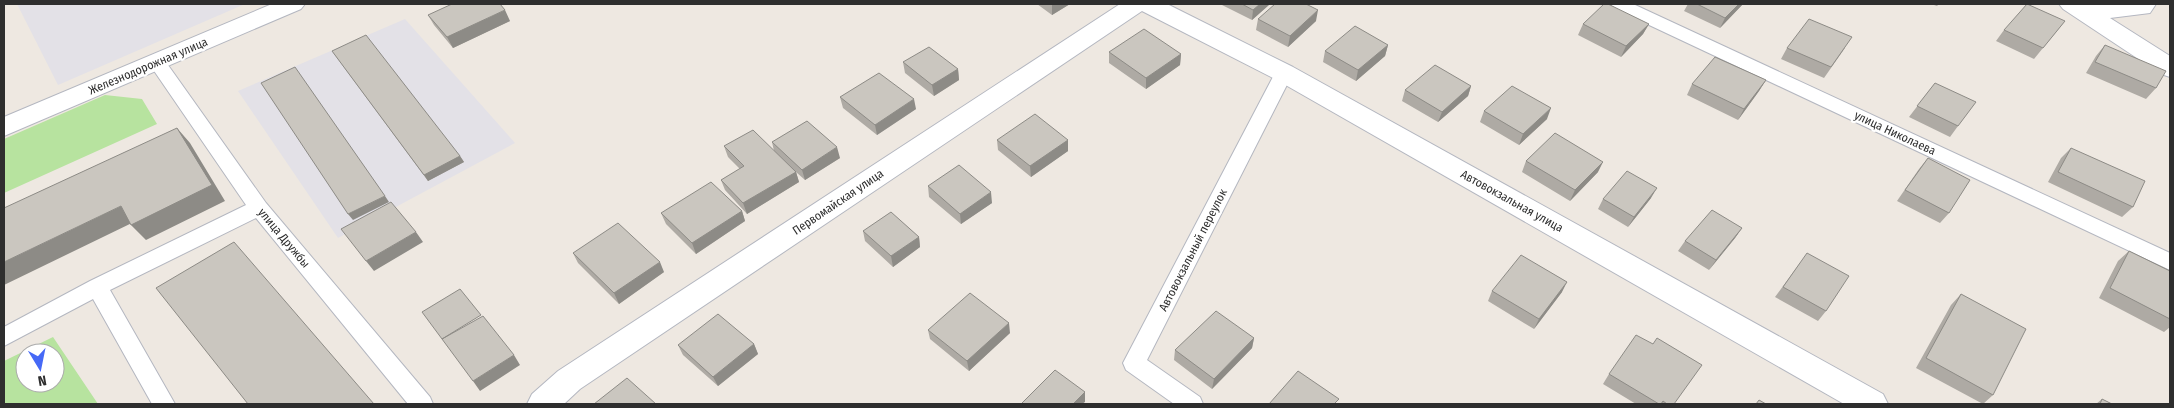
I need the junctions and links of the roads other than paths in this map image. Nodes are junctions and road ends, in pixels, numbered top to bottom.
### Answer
1 (292, 4) edge
2 (1136, 4) edge
3 (1148, 4) edge
4 (1620, 4) edge
5 (2144, 4) edge
6 (2080, 8) edge
7 (156, 62) junction
8 (2170, 68) edge
9 (1284, 73) junction
10 (4, 127) edge
11 (259, 208) junction
12 (2170, 262) edge
13 (97, 287) junction
14 (4, 337) edge
15 (164, 404) edge
16 (422, 404) edge
17 (543, 404) edge
18 (1192, 404) edge
19 (1872, 404) edge

1 - 7 street, Железнодорожная улица
2 - 17 street, Первомайская улица
3 - 9 street, Автовокзальная улица
4 - 12 lane, улица Николаева
5 - 6 street
6 - 8 street
7 - 10 street, Железнодорожная улица
7 - 11 lane, улица Дружбы
9 - 18 lane, Автовокзальный переулок
9 - 19 street, Автовокзальная улица
11 - 13 lane
11 - 16 lane, улица Дружбы
13 - 14 lane
13 - 15 lane

